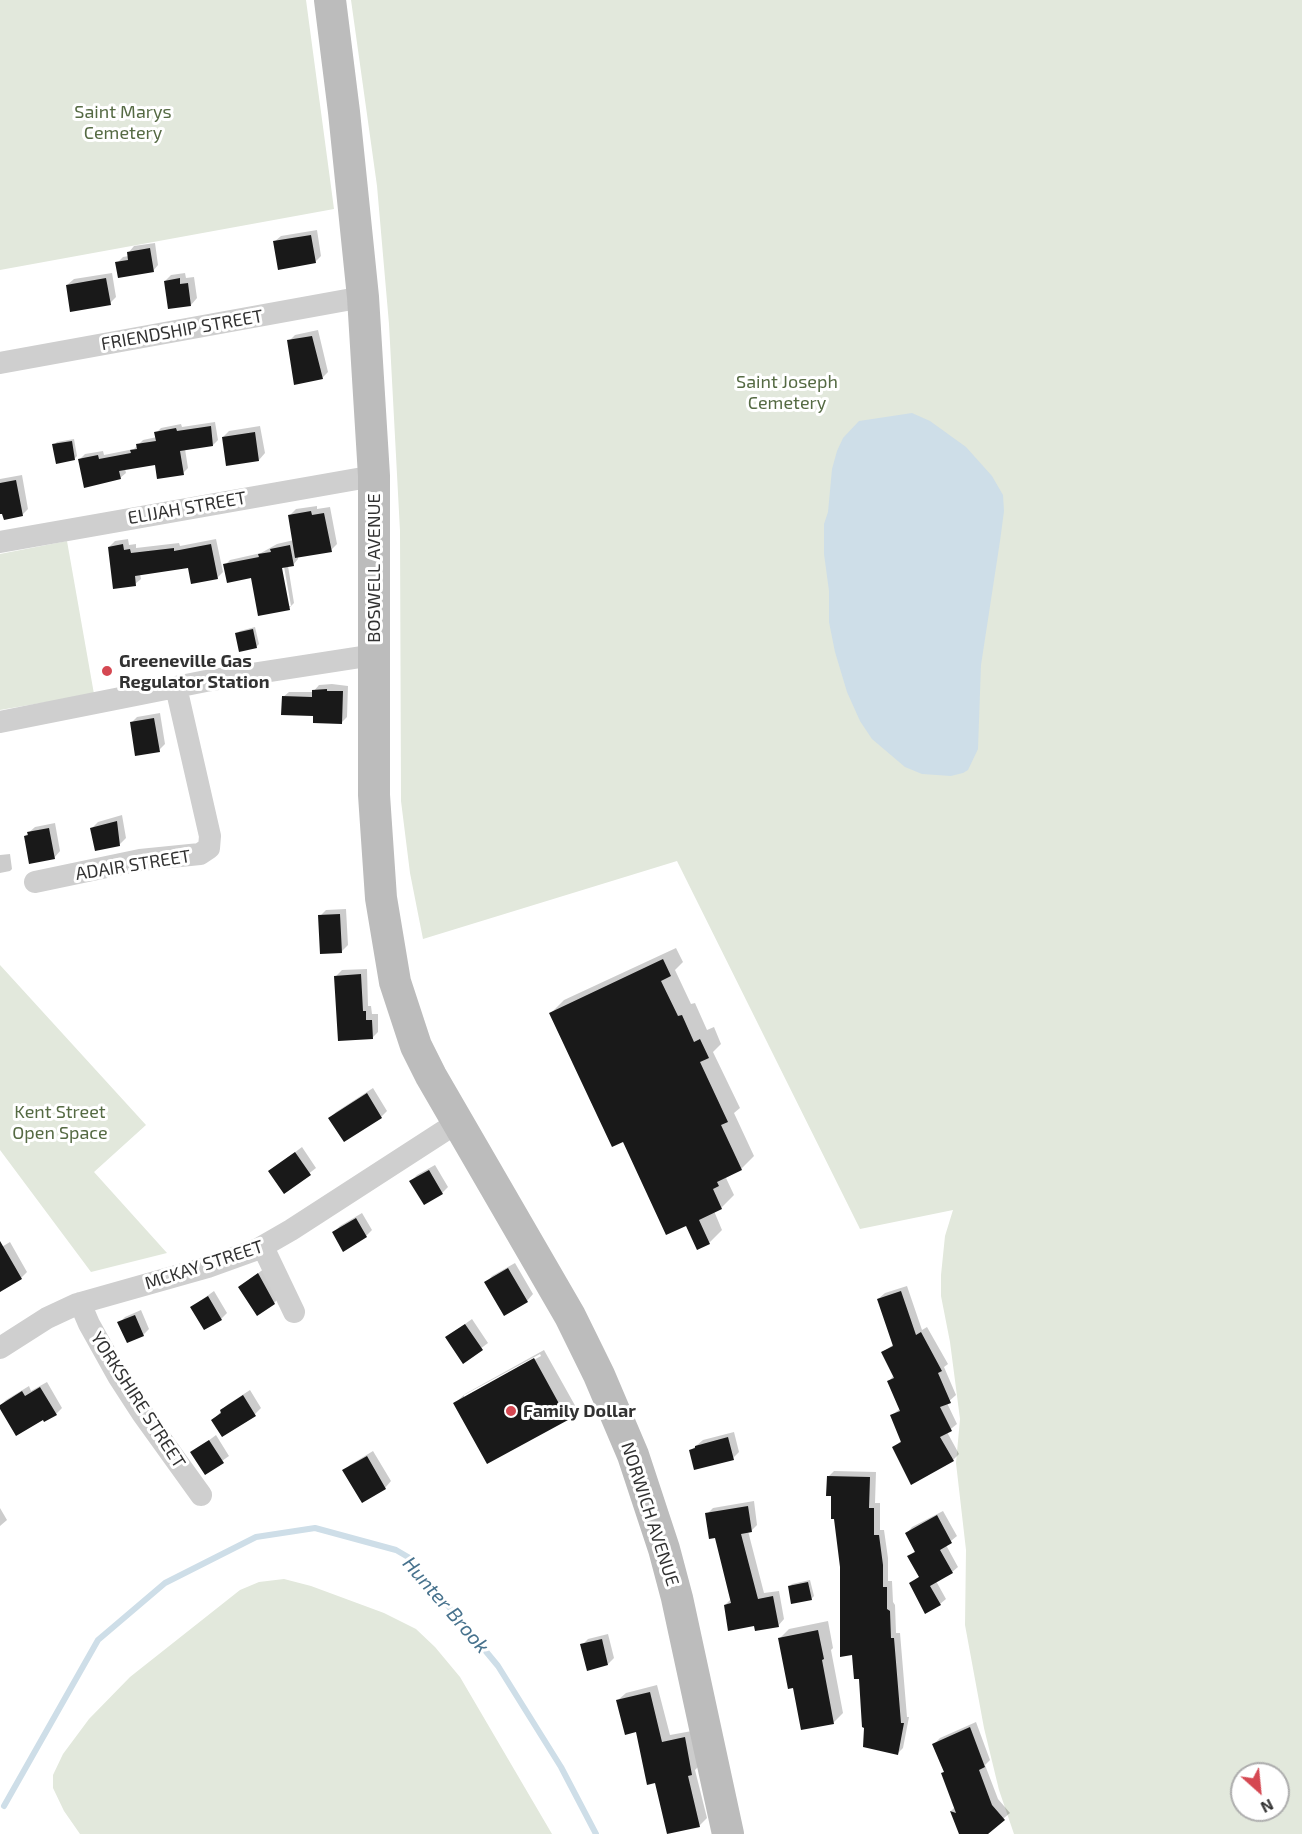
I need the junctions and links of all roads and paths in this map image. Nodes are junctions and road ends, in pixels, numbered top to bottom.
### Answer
1 (330, 0) edge
2 (363, 297) junction
3 (0, 363) edge
4 (374, 476) junction
5 (0, 542) edge
6 (374, 655) junction
7 (176, 687) junction
8 (0, 722) edge
9 (34, 882) dead end
10 (458, 1122) junction
11 (263, 1247) junction
12 (80, 1303) junction
13 (294, 1312) dead end
14 (0, 1348) edge
15 (201, 1495) dead end
16 (728, 1834) edge

1 - 2 main road, BOSWELL AVENUE
2 - 3 street, FRIENDSHIP STREET
2 - 4 main road, BOSWELL AVENUE
4 - 5 street, ELIJAH STREET
4 - 6 main road, BOSWELL AVENUE
6 - 7 street
6 - 10 main road, BOSWELL AVENUE
7 - 8 street
7 - 9 street, ADAIR STREET
10 - 11 street, MCKAY STREET
10 - 16 main road, NORWICH AVENUE
11 - 12 street, MCKAY STREET
11 - 13 street
12 - 14 street, MCKAY STREET
12 - 15 street, YORKSHIRE STREET

